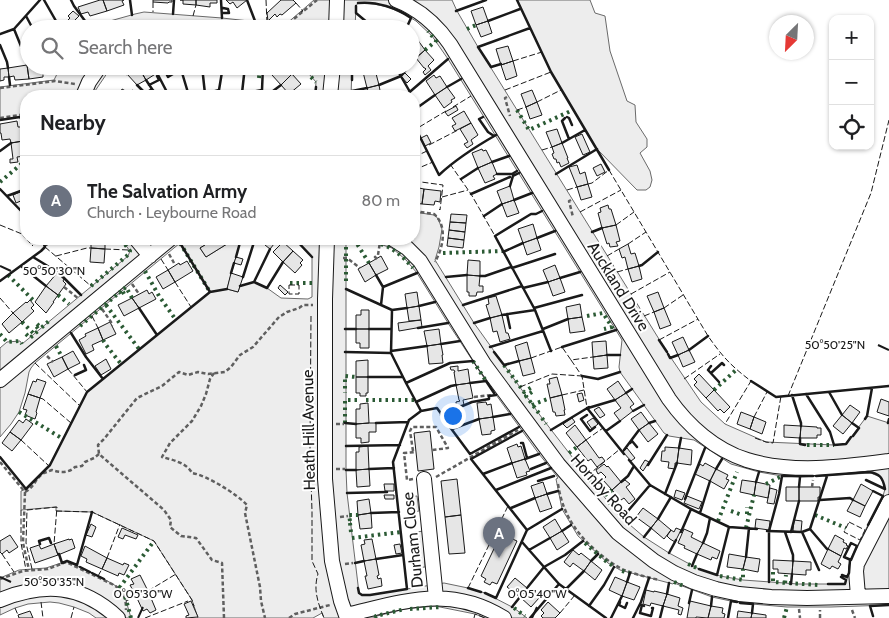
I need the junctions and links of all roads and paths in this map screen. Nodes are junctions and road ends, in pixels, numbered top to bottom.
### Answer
1 (317, 0) edge
2 (338, 0) edge
3 (396, 0) edge
4 (293, 20) edge
5 (337, 20) edge
6 (95, 75) edge
7 (332, 75) edge
8 (0, 88) edge
9 (84, 90) edge
10 (86, 90) edge
11 (331, 90) edge
12 (507, 97) dead end
13 (20, 115) edge
14 (0, 118) edge
15 (511, 120) dead end
16 (571, 200) dead end
17 (420, 212) edge
18 (574, 220) dead end
19 (141, 245) edge
20 (169, 245) edge
21 (327, 245) edge
22 (384, 245) edge
23 (400, 245) edge
24 (150, 256) junction
25 (343, 258) dead end
26 (377, 259) dead end
27 (174, 263) dead end
28 (434, 263) dead end
29 (360, 268) dead end
30 (130, 281) dead end
31 (64, 287) dead end
32 (139, 294) dead end
33 (79, 299) dead end
34 (325, 305) junction
35 (100, 306) dead end
36 (637, 307) dead end
37 (112, 326) dead end
38 (640, 332) dead end
39 (214, 373) junction
40 (0, 380) edge
41 (495, 394) dead end
42 (474, 397) dead end
43 (528, 424) junction
44 (432, 450) dead end
45 (99, 454) junction
46 (889, 461) edge
47 (0, 462) edge
48 (424, 479) junction
49 (557, 481) dead end
50 (25, 492) junction
51 (889, 502) edge
52 (29, 570) junction
53 (0, 579) edge
54 (660, 580) dead end
55 (889, 596) edge
56 (436, 598) junction
57 (0, 600) edge
58 (854, 601) junction
59 (320, 608) dead end
60 (122, 616) edge
61 (346, 617) edge
62 (224, 618) edge
63 (265, 618) edge
64 (289, 618) edge
65 (504, 618) edge
66 (855, 618) edge

1 - 4 path
2 - 5 street
3 - 46 street, Auckland Drive
6 - 10 street
7 - 11 street
8 - 9 path
12 - 15 path
13 - 14 path
16 - 18 path
17 - 28 path
19 - 24 street
20 - 24 street
20 - 27 path
21 - 34 street, Heath Hill Avenue
22 - 26 path
23 - 43 street, Hornby Road
24 - 40 street
25 - 29 path
30 - 32 path
31 - 33 path
34 - 39 path
34 - 61 street, Heath Hill Avenue
35 - 37 path
36 - 38 path
39 - 45 path
39 - 63 path
41 - 42 path
43 - 48 path
43 - 58 street, Hornby Road
44 - 48 path
45 - 50 path
45 - 62 path
47 - 50 path
48 - 56 street, Durham Close
49 - 54 path
50 - 52 path
51 - 58 street
52 - 53 path
52 - 60 path
55 - 58 street, Hornby Road
56 - 61 street
56 - 65 street
57 - 60 street
58 - 66 path
59 - 64 path

